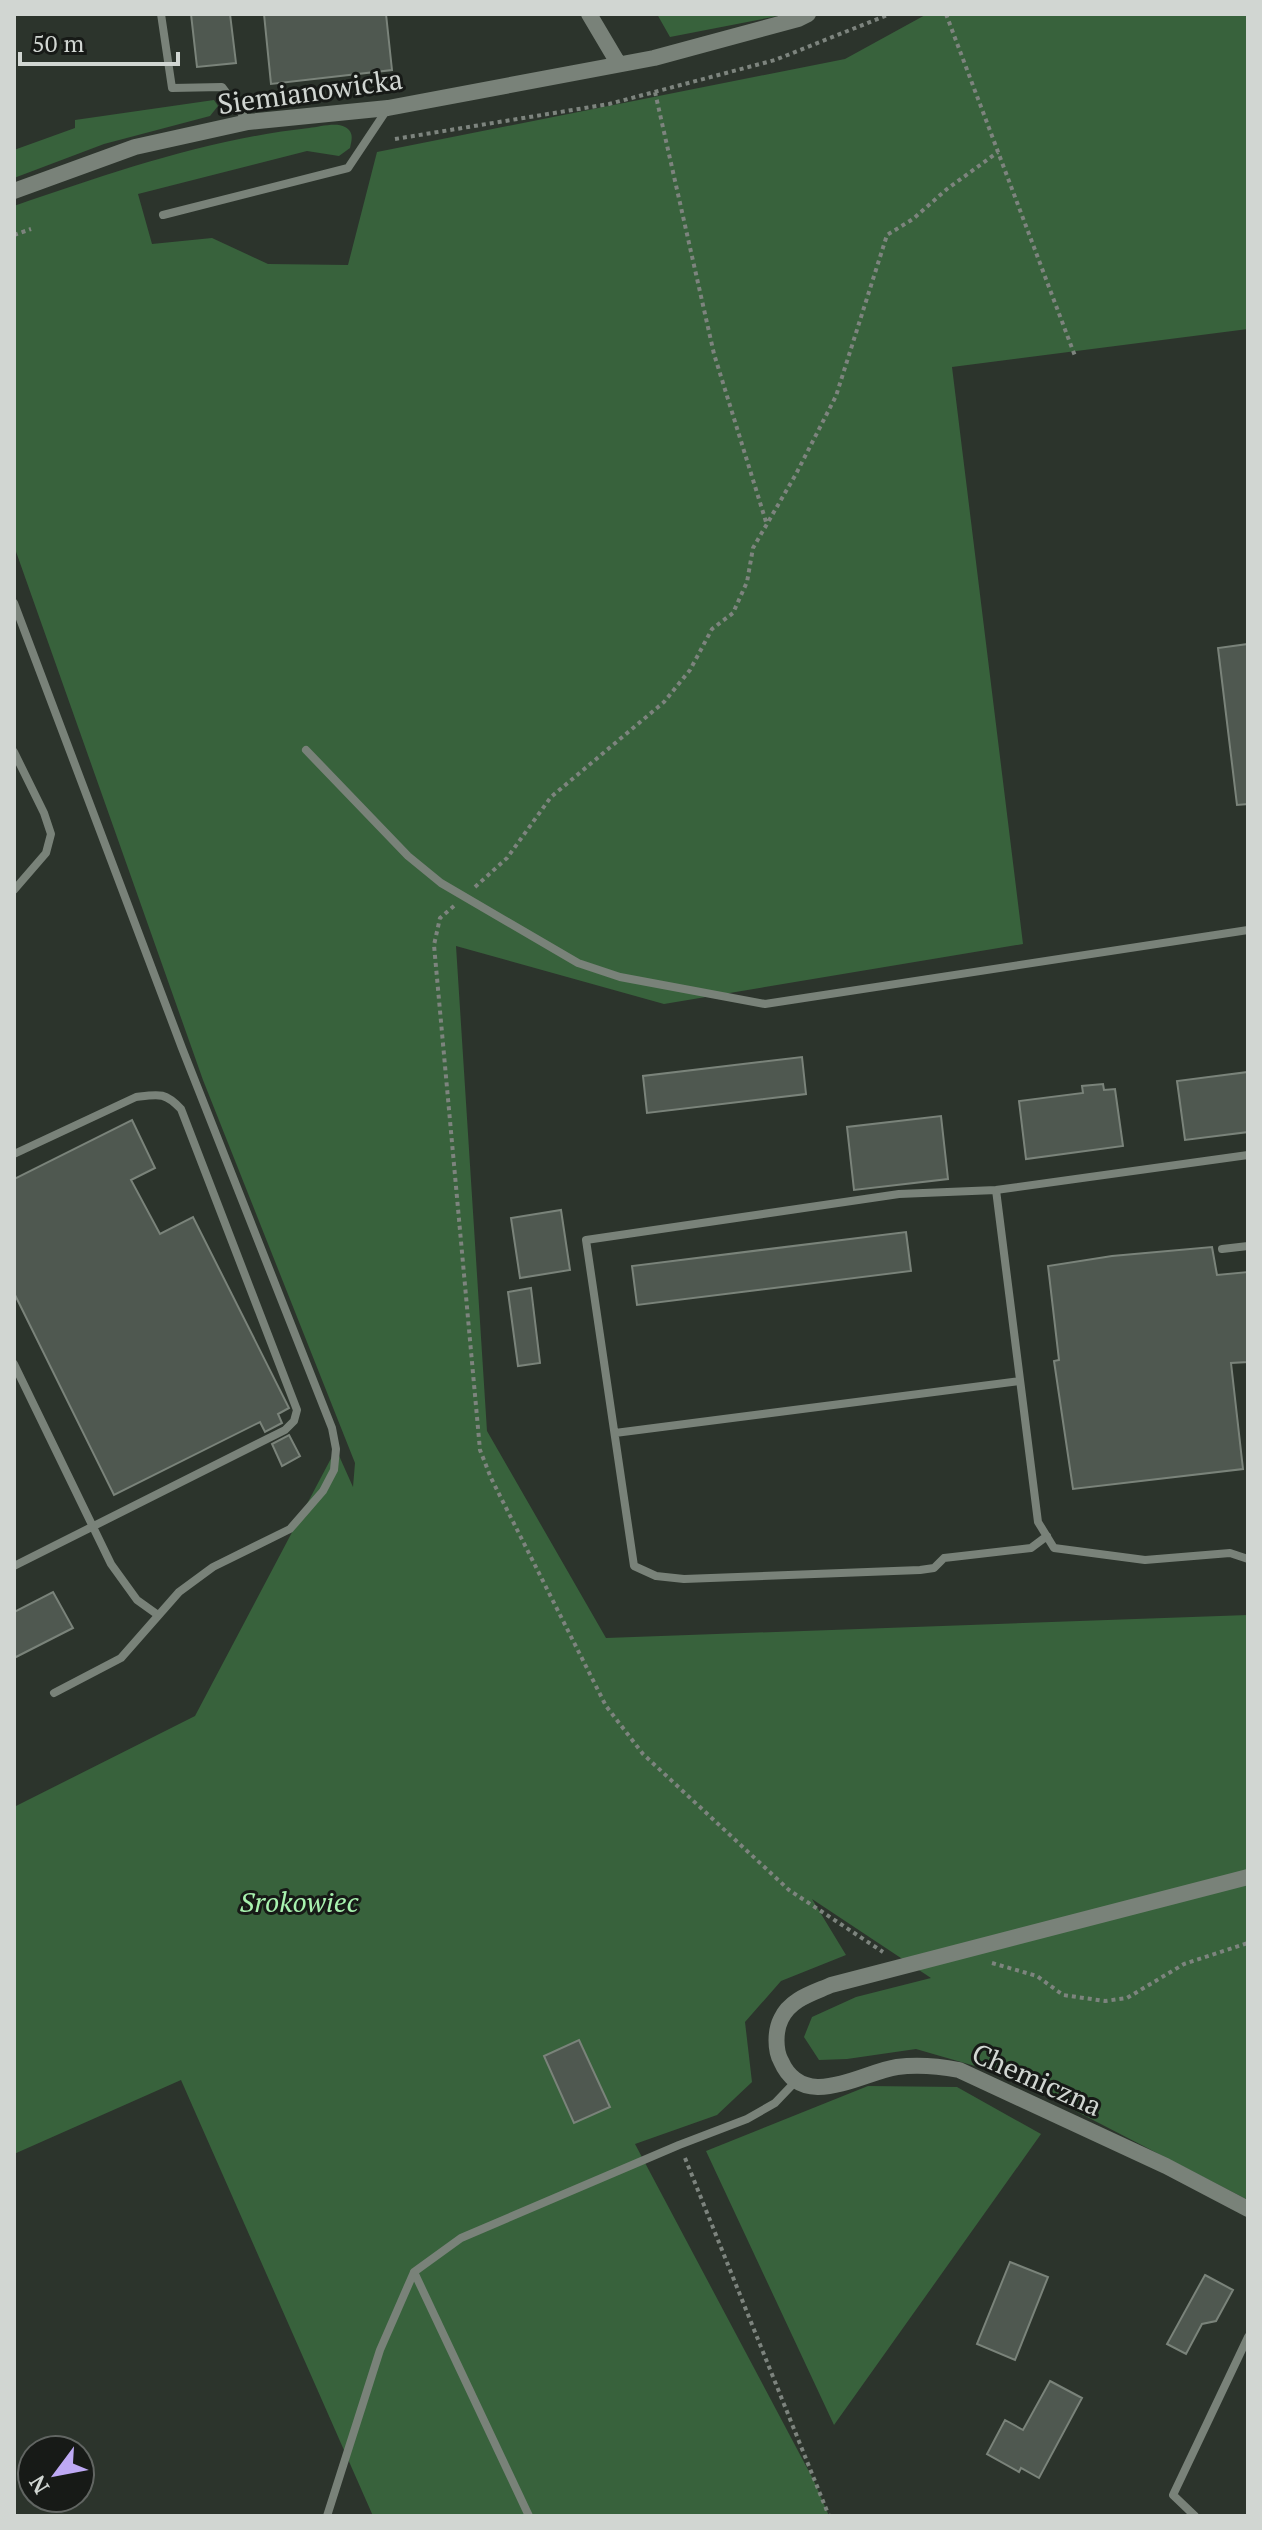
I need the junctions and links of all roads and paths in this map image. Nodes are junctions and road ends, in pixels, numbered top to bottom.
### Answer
1 (161, 14) edge
2 (589, 14) edge
3 (808, 14) edge
4 (890, 14) edge
5 (946, 14) edge
6 (618, 63) junction
7 (655, 92) junction
8 (388, 108) junction
9 (248, 122) junction
10 (395, 139) dead end
11 (998, 152) junction
12 (14, 191) edge
13 (163, 215) dead end
14 (31, 229) dead end
15 (14, 235) edge
16 (1075, 356) dead end
17 (767, 525) junction
18 (14, 603) edge
19 (306, 750) dead end
20 (14, 752) edge
21 (14, 890) edge
22 (464, 896) junction
23 (1248, 930) edge
24 (14, 1154) edge
25 (1248, 1155) edge
26 (996, 1190) junction
27 (1248, 1246) edge
28 (1222, 1249) dead end
29 (14, 1364) edge
30 (1020, 1381) junction
31 (615, 1433) junction
32 (93, 1527) junction
33 (1047, 1536) junction
34 (1248, 1559) edge
35 (14, 1566) edge
36 (158, 1615) junction
37 (54, 1693) dead end
38 (1248, 1877) edge
39 (1248, 1943) edge
40 (956, 1953) junction
41 (904, 1966) junction
42 (796, 2081) junction
43 (679, 2145) junction
44 (1248, 2209) edge
45 (414, 2272) junction
46 (1248, 2337) edge
47 (1245, 2351) edge
48 (1190, 2514) edge
49 (327, 2516) edge
50 (529, 2516) edge
51 (829, 2516) edge

1 - 9 lane
2 - 6 street
3 - 6 street, Siemianowicka
4 - 7 path
5 - 11 path
6 - 8 street, Siemianowicka
7 - 10 path
7 - 17 path
8 - 9 street, Siemianowicka
8 - 13 lane
9 - 12 street, Siemianowicka
11 - 16 path
11 - 17 path
14 - 15 path
17 - 22 path
18 - 36 lane
19 - 22 lane
20 - 21 lane
22 - 23 lane
22 - 41 path
24 - 32 lane
25 - 26 lane
26 - 30 lane
26 - 31 lane
27 - 28 lane
29 - 32 lane
30 - 31 lane
30 - 33 lane
31 - 33 lane
32 - 35 lane
32 - 36 lane
33 - 34 lane
36 - 37 lane
38 - 40 street
39 - 40 path
40 - 41 street
41 - 42 street
42 - 43 lane
42 - 44 street, Chemiczna
43 - 45 lane
43 - 51 path
45 - 49 lane
45 - 50 lane
46 - 47 lane
47 - 48 lane

